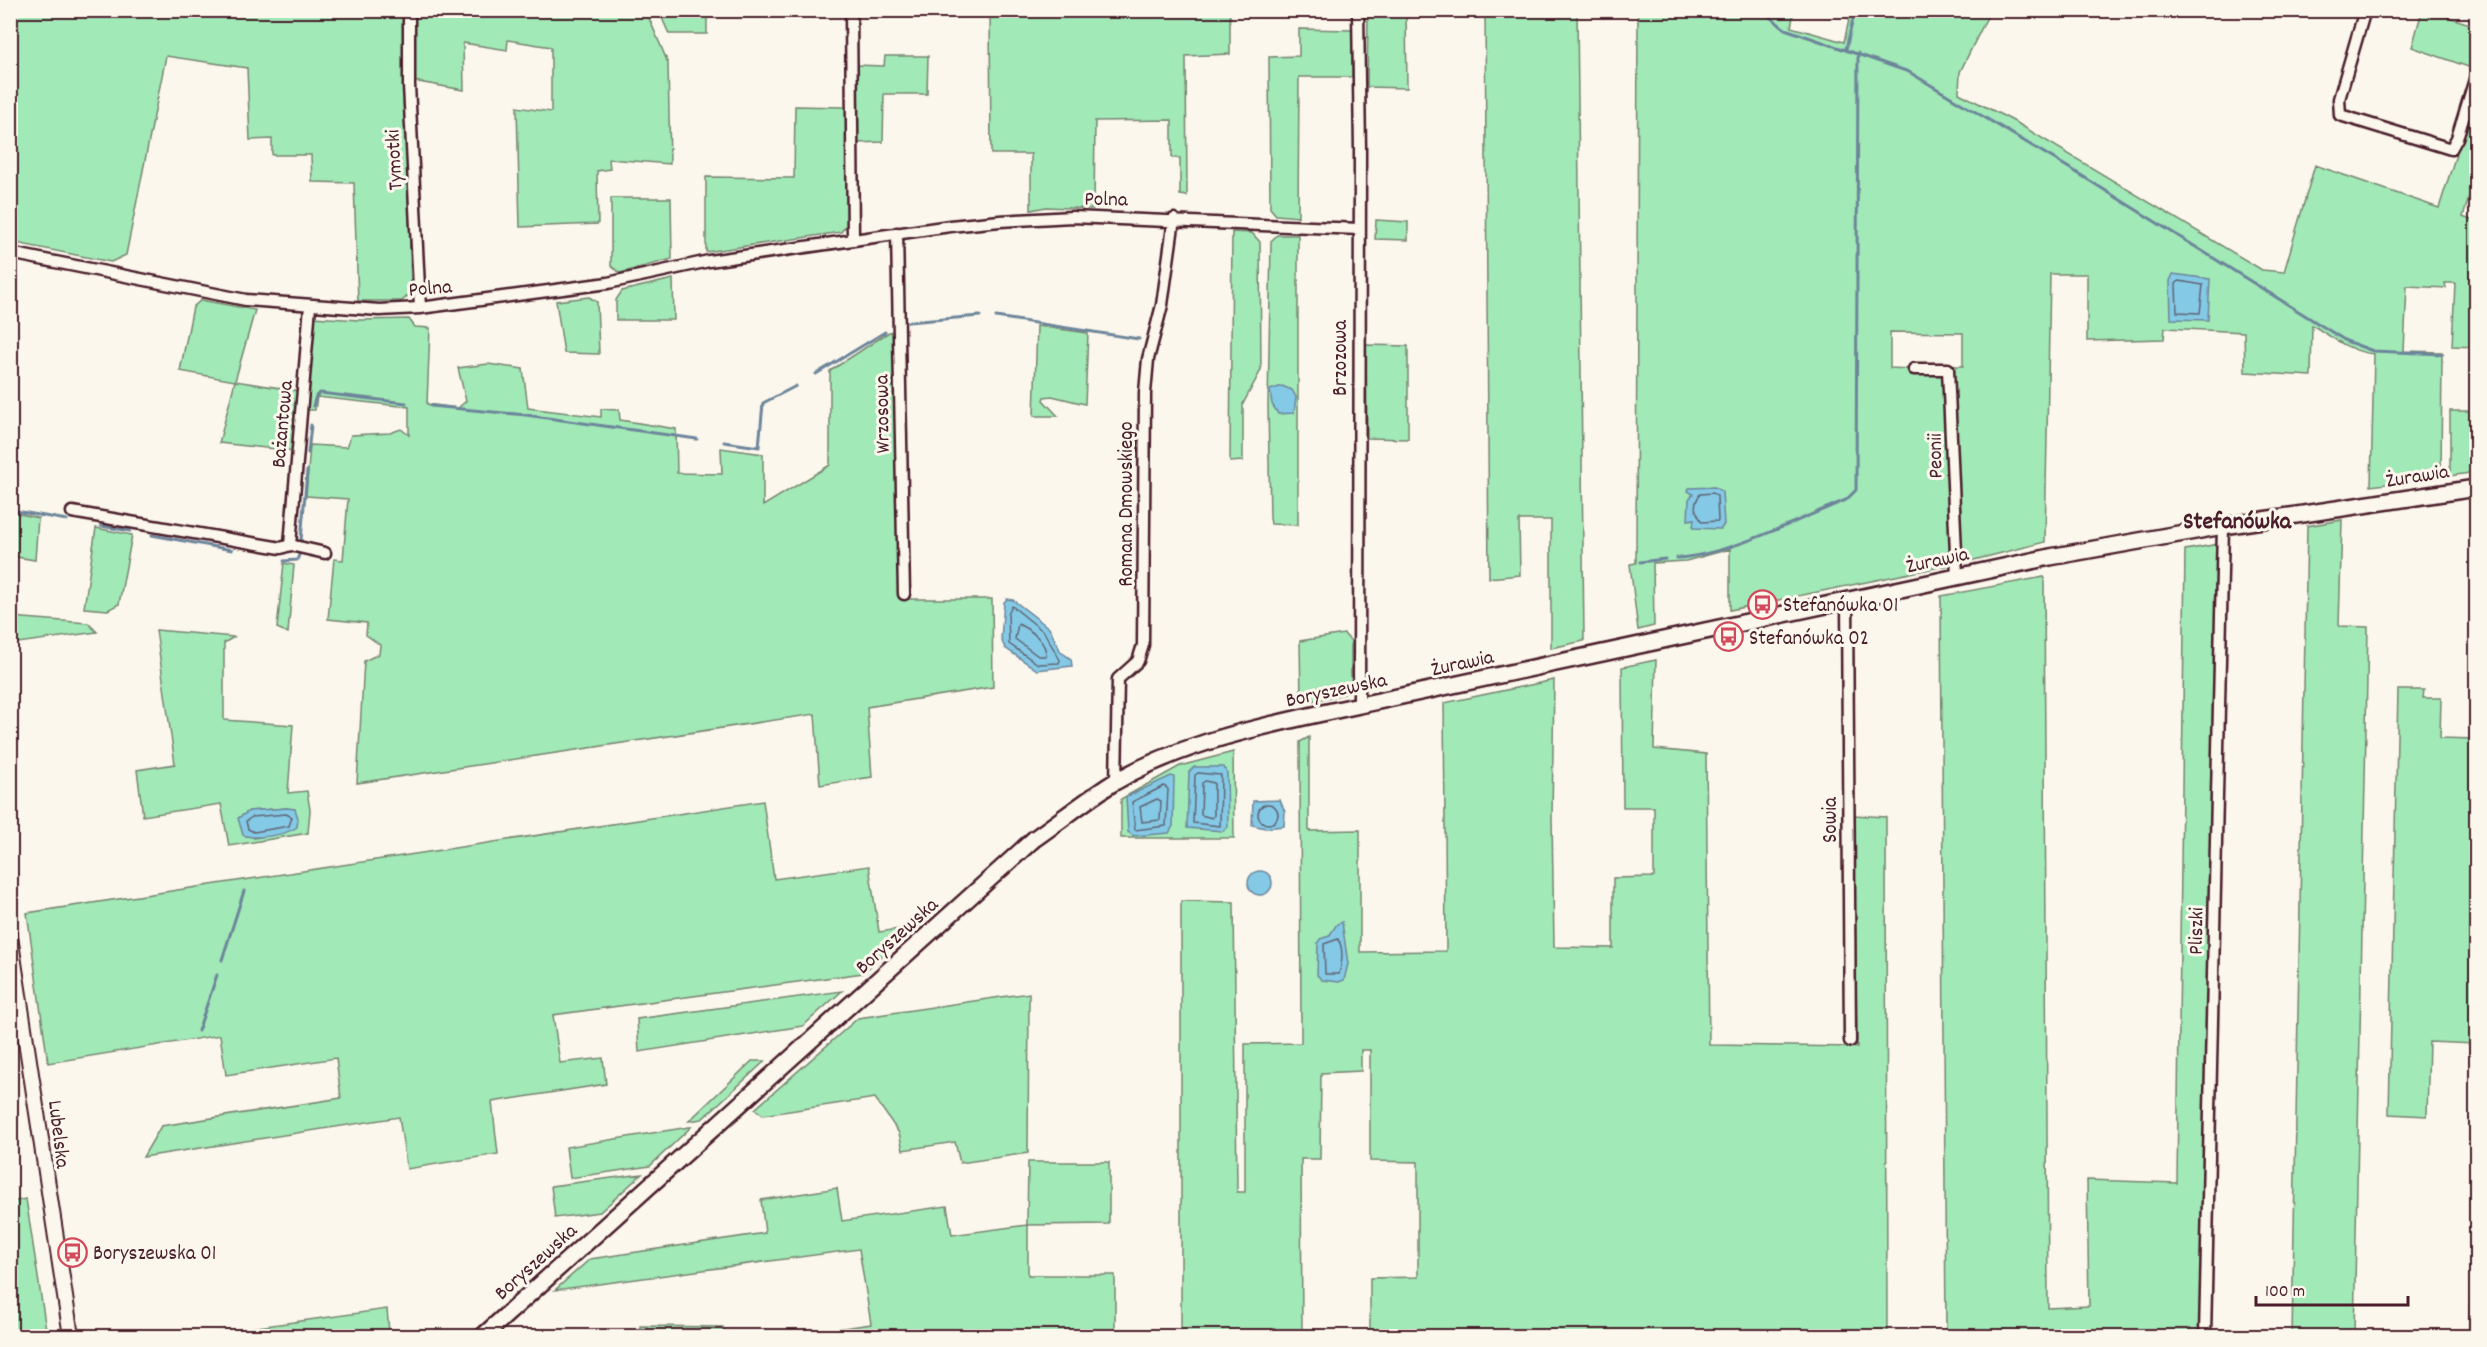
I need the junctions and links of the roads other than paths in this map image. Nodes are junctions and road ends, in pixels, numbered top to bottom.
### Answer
1 (409, 10) edge
2 (851, 10) edge
3 (1358, 10) edge
4 (2365, 10) edge
5 (2476, 76) edge
6 (1174, 219) junction
7 (1359, 229) junction
8 (897, 233) junction
9 (853, 240) junction
10 (10, 253) edge
11 (310, 306) junction
12 (420, 308) junction
13 (1914, 369) dead end
14 (2476, 488) edge
15 (72, 512) dead end
16 (2223, 526) junction
17 (290, 545) junction
18 (325, 553) dead end
19 (1957, 576) junction
20 (904, 594) dead end
21 (1847, 600) junction
22 (1411, 694) joint
23 (1359, 705) junction
24 (1116, 782) junction
25 (10, 936) edge
26 (1850, 1041) dead end
27 (70, 1336) edge
28 (483, 1336) edge
29 (2205, 1336) edge

1 - 12 street, Tymotki
2 - 9 street
3 - 7 street, Brzozowa
4 - 5 street
6 - 7 street, Polna
6 - 8 street, Polna
6 - 24 street, Romana Dmowskiego
7 - 23 street, Brzozowa
8 - 9 street, Polna
8 - 20 street, Wrzosowa
9 - 12 street, Polna
10 - 11 street, Polna
11 - 12 street, Polna
11 - 17 street, Bażantowa
13 - 19 street, Peonii
14 - 16 main road, Żurawia
15 - 17 street
16 - 19 main road, Żurawia
16 - 29 street, Pliszki
17 - 18 street
19 - 21 main road, Żurawia
21 - 22 main road, Żurawia
21 - 26 street, Sowia
22 - 23 main road, Boryszewska
23 - 24 main road, Boryszewska
24 - 28 main road, Boryszewska
25 - 27 street, Lubelska

